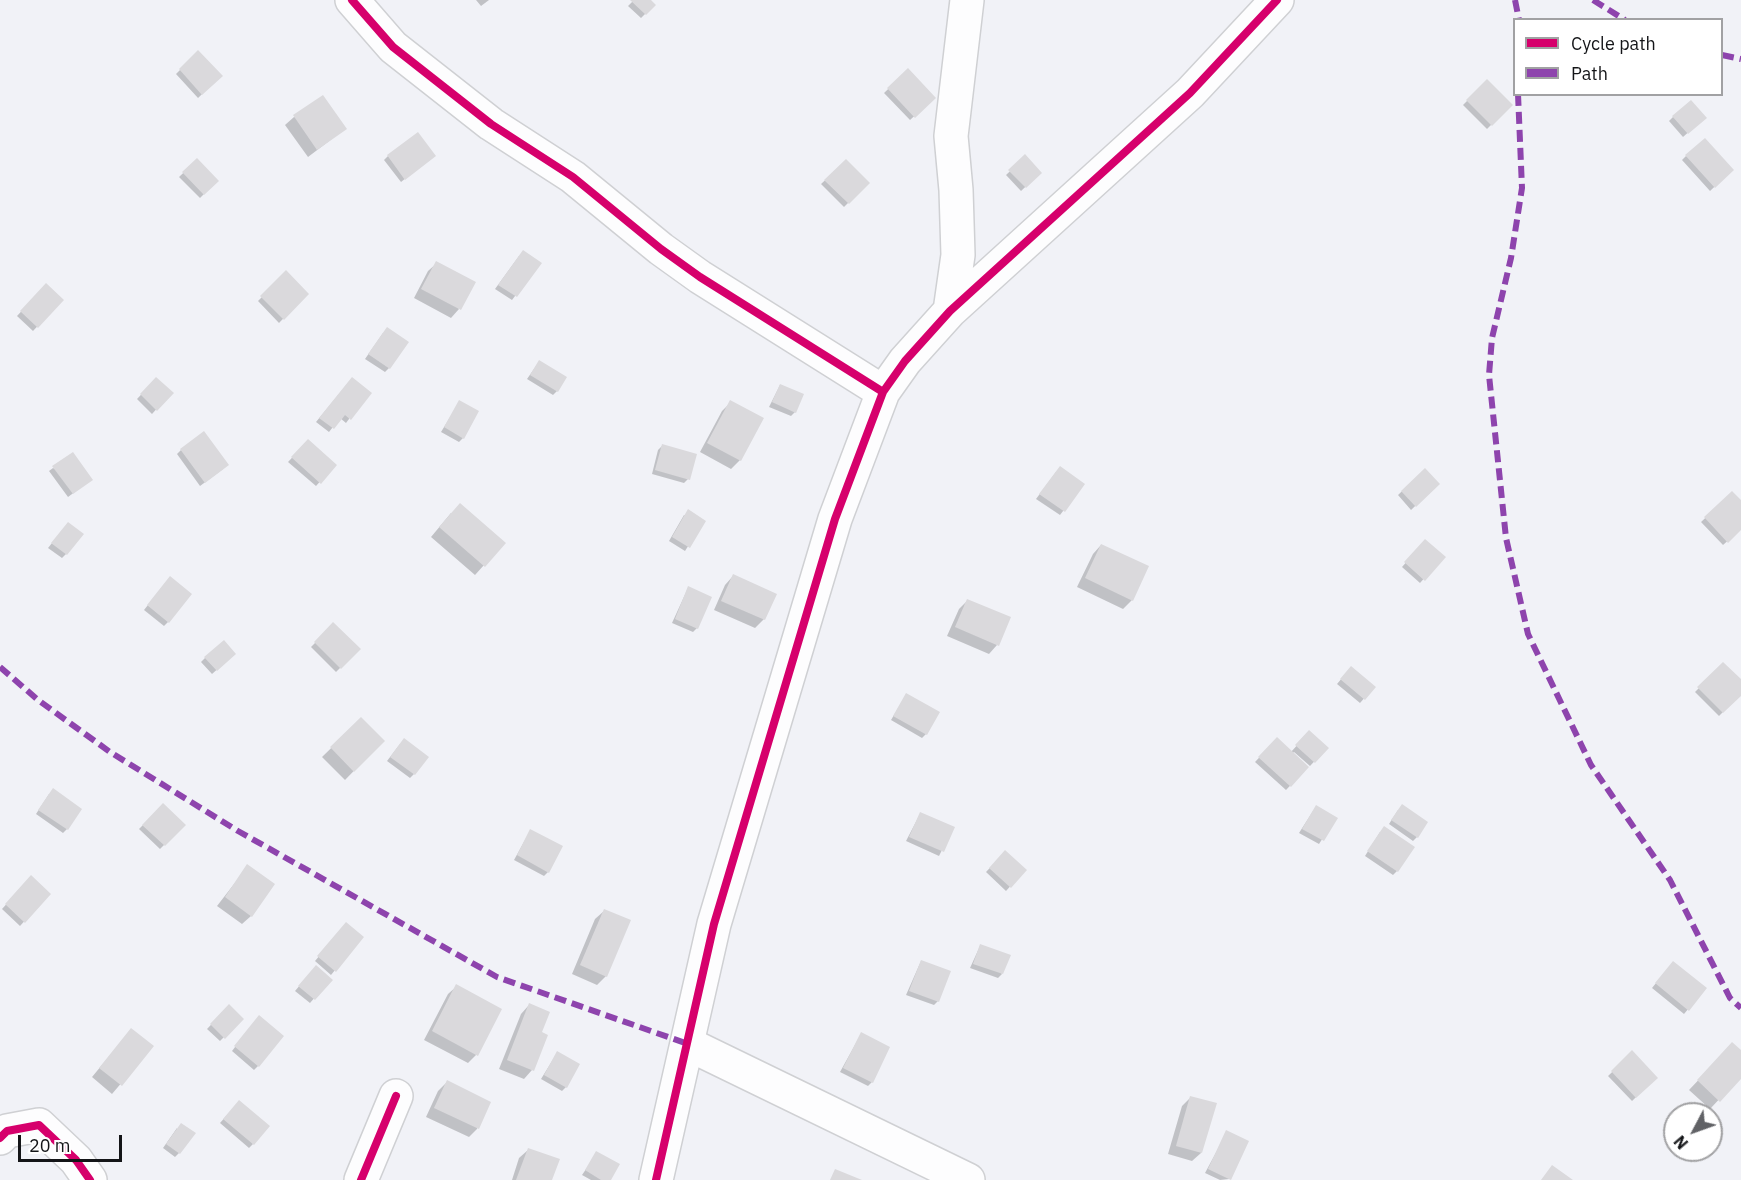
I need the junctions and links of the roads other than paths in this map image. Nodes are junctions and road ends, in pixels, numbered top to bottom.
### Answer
1 (352, 0) edge
2 (967, 0) edge
3 (1277, 0) edge
4 (950, 311) junction
5 (883, 392) junction
6 (688, 1044) junction
7 (396, 1096) dead end
8 (0, 1138) edge
9 (90, 1180) edge
10 (361, 1180) edge
11 (656, 1180) edge
12 (968, 1180) edge

1 - 5 street
2 - 4 street
3 - 4 street
4 - 5 street
5 - 6 street
6 - 11 street
6 - 12 street
7 - 10 street
8 - 9 street

